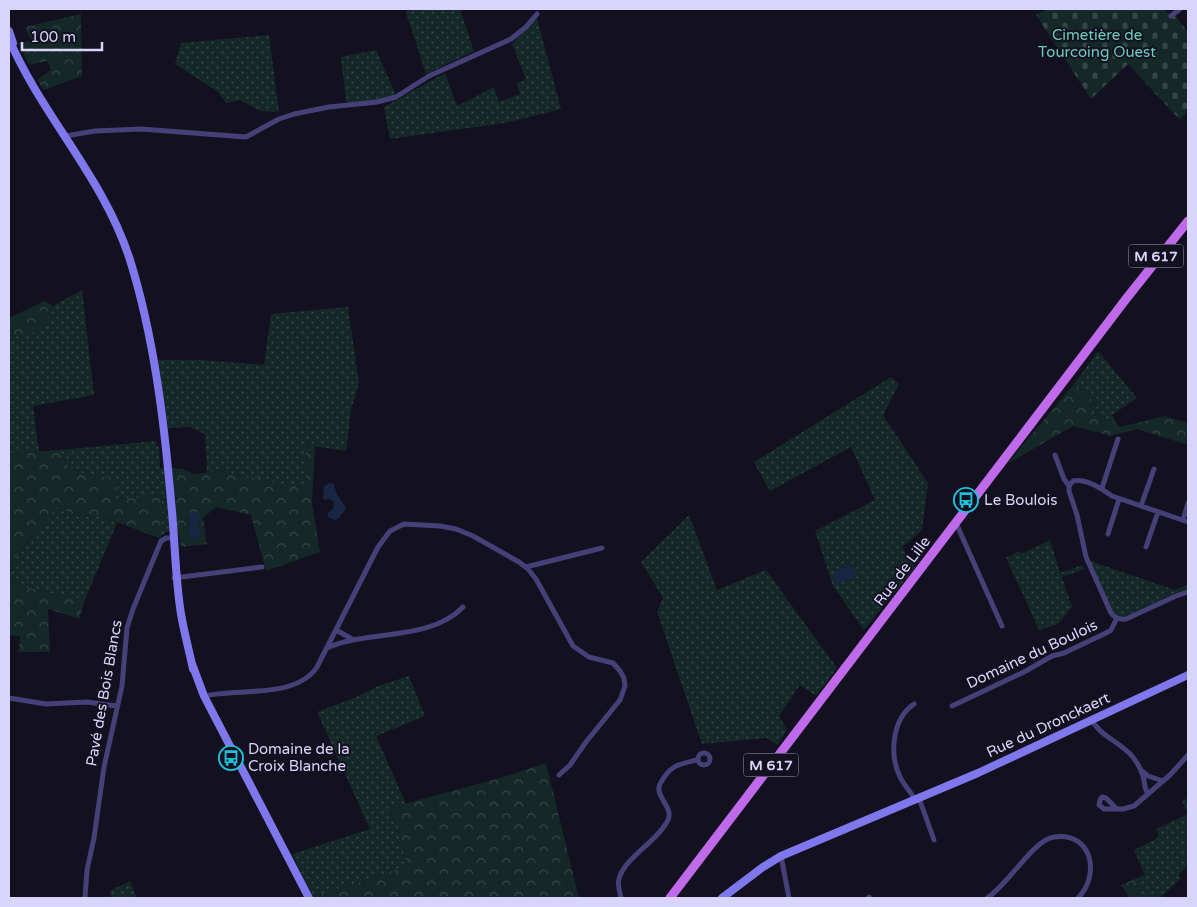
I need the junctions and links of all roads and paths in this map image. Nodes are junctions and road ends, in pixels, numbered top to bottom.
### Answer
1 (1180, 9) edge
2 (537, 14) dead end
3 (1171, 16) dead end
4 (9, 31) edge
5 (9, 39) edge
6 (21, 64) junction
7 (65, 136) junction
8 (1188, 214) edge
9 (1188, 221) edge
10 (1126, 299) junction
11 (1118, 439) dead end
12 (1055, 455) dead end
13 (1154, 469) dead end
14 (1069, 486) junction
15 (1102, 488) junction
16 (1119, 499) junction
17 (1188, 503) edge
18 (1141, 506) junction
19 (1158, 512) junction
20 (1185, 521) edge
21 (956, 522) junction
22 (1108, 534) dead end
23 (172, 538) junction
24 (1146, 547) dead end
25 (602, 548) dead end
26 (262, 567) dead end
27 (526, 567) junction
28 (176, 578) junction
29 (1188, 592) edge
30 (463, 607) dead end
31 (1116, 618) junction
32 (1002, 626) dead end
33 (336, 630) junction
34 (355, 640) junction
35 (327, 648) junction
36 (1188, 675) edge
37 (204, 696) junction
38 (9, 698) edge
39 (914, 704) dead end
40 (117, 706) junction
41 (952, 706) dead end
42 (1092, 720) junction
43 (1188, 755) edge
44 (697, 760) dead end
45 (1141, 770) junction
46 (558, 776) dead end
47 (1163, 781) junction
48 (1148, 794) junction
49 (917, 799) junction
50 (1117, 809) dead end
51 (934, 840) dead end
52 (781, 856) junction
53 (700, 858) junction
54 (85, 898) edge
55 (309, 898) edge
56 (621, 898) edge
57 (665, 898) edge
58 (670, 898) edge
59 (722, 898) edge
60 (789, 898) edge
61 (987, 898) edge
62 (1078, 898) edge

1 - 3 street
2 - 7 street
4 - 6 main road
5 - 6 main road
6 - 7 main road
7 - 23 main road
8 - 10 main road, Rue de Lille / M 617
9 - 10 main road, Rue de Lille / M 617
10 - 21 main road, Rue de Lille / M 617
11 - 15 street
12 - 14 street, Domaine du Boulois
13 - 18 street
14 - 15 street
14 - 31 street, Domaine du Boulois
15 - 16 street
16 - 18 street
16 - 22 street
17 - 20 street
18 - 19 street
19 - 20 street
19 - 24 street
21 - 32 street
21 - 53 main road, Rue de Lille / M 617
23 - 28 main road
23 - 40 street, Pavé des Bois Blancs
25 - 27 street
26 - 28 street
27 - 33 street
27 - 46 street
28 - 37 main road
29 - 31 street, Domaine du Boulois
30 - 34 street
31 - 41 street, Domaine du Boulois
33 - 34 street
33 - 35 street
34 - 35 street
35 - 37 street
36 - 42 main road, Rue du Dronckaert
37 - 55 main road
38 - 40 street
39 - 49 street
40 - 54 street, Pavé des Bois Blancs
42 - 45 street
42 - 49 main road, Rue du Dronckaert
43 - 47 street
44 - 56 street
45 - 47 street
45 - 48 street
47 - 48 street
48 - 50 street
49 - 51 street
49 - 52 main road, Rue du Dronckaert
52 - 59 main road, Rue du Dronckaert
52 - 60 street
53 - 57 main road, Rue de Lille / M 617
53 - 58 main road, Rue de Lille / M 617
61 - 62 street

